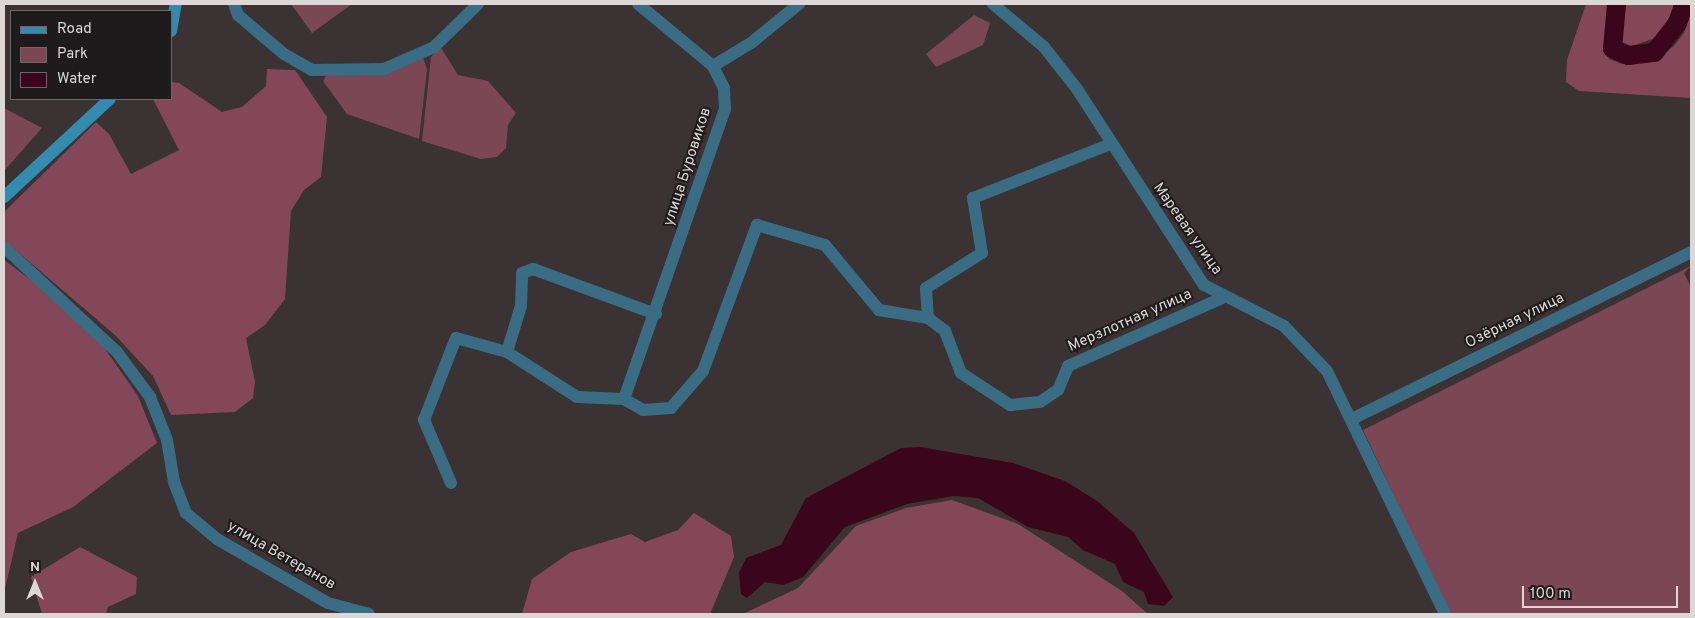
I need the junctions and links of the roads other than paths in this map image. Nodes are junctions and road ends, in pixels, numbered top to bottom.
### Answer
1 (176, 4) edge
2 (234, 4) edge
3 (478, 4) edge
4 (638, 4) edge
5 (799, 4) edge
6 (993, 4) edge
7 (172, 26) edge
8 (712, 66) junction
9 (109, 100) edge
10 (1111, 144) junction
11 (4, 197) edge
12 (4, 247) edge
13 (1691, 252) edge
14 (1222, 298) junction
15 (656, 314) junction
16 (928, 318) junction
17 (507, 352) junction
18 (624, 399) junction
19 (1352, 419) junction
20 (451, 483) dead end
21 (369, 614) edge
22 (1445, 614) edge

1 - 7 street
2 - 3 street
4 - 8 street, улица Буровиков
5 - 8 street
6 - 10 street, Маревая улица
8 - 15 street, улица Буровиков
9 - 11 street
10 - 14 street, Маревая улица
10 - 16 street
12 - 21 street, улица Ветеранов
13 - 19 street, Озёрная улица
14 - 16 street, Мерзлотная улица
14 - 19 street, Маревая улица
15 - 17 street
15 - 18 street, улица Буровиков
16 - 18 street
17 - 18 street
17 - 20 street
19 - 22 street, Маревая улица

